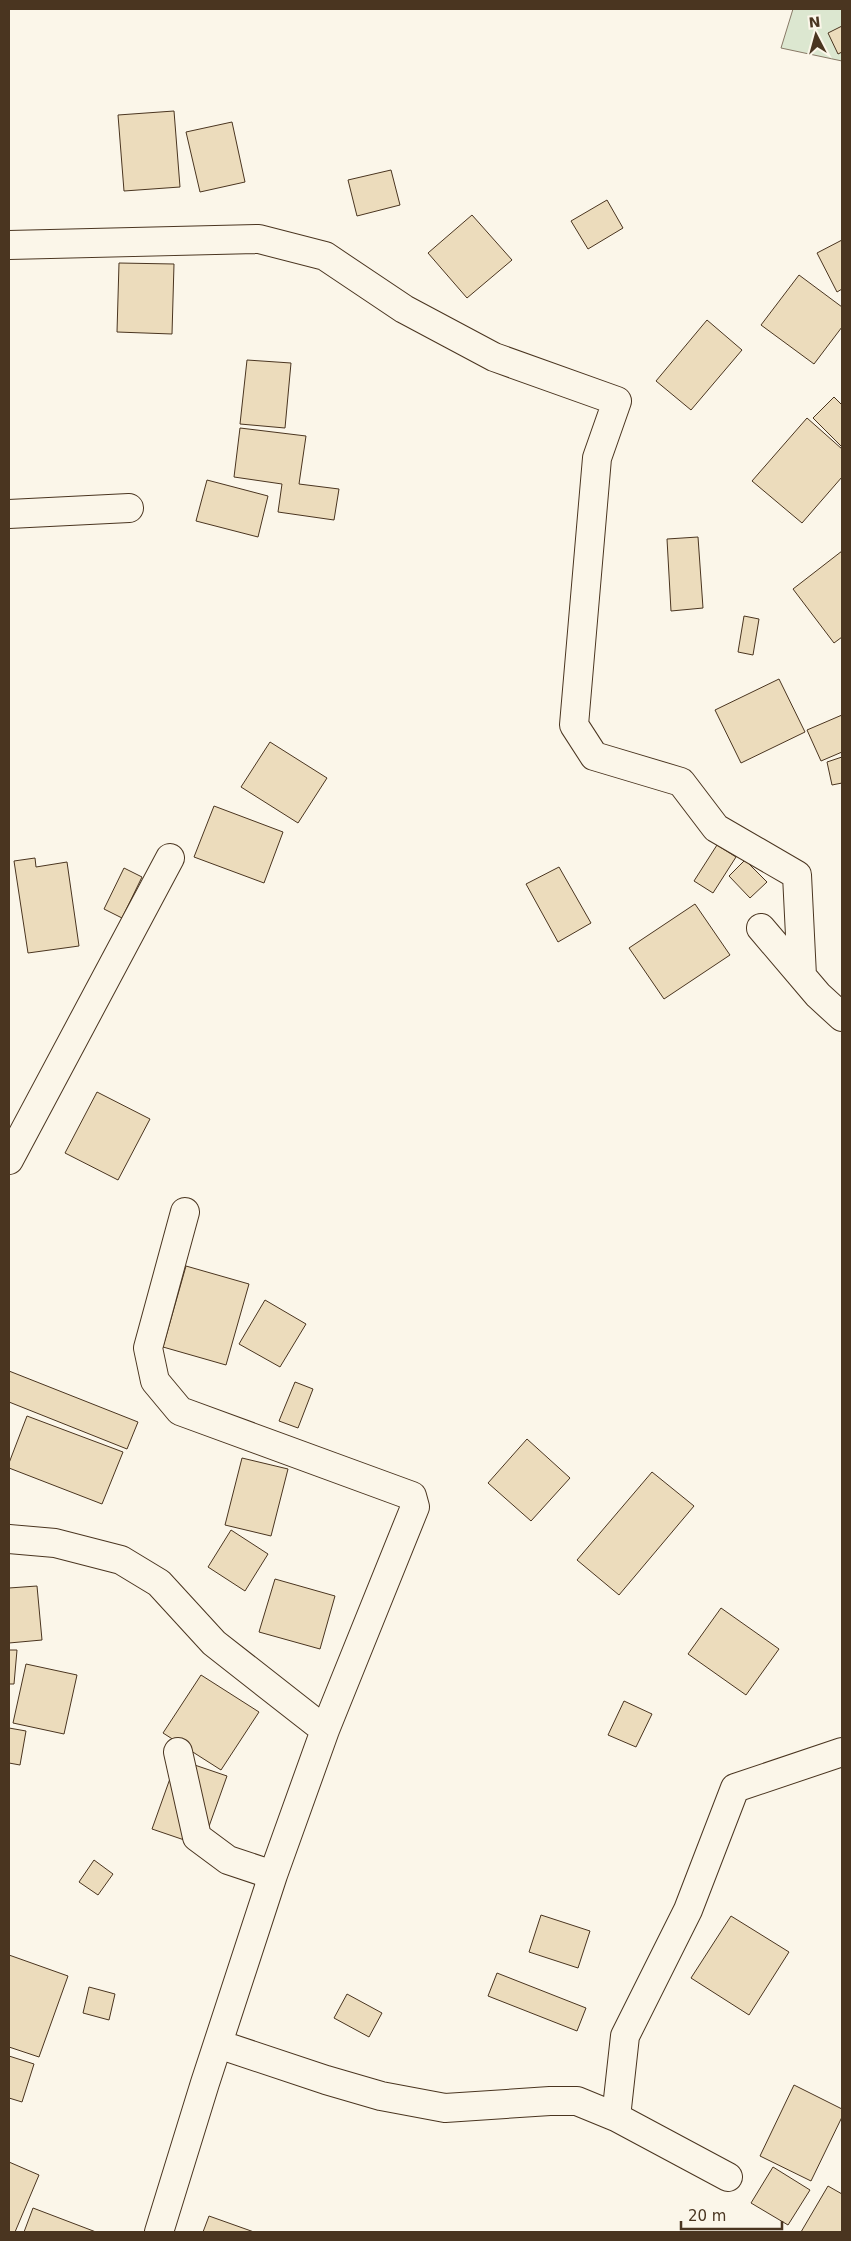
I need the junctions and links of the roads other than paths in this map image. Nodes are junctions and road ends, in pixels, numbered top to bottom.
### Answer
1 (9, 245) edge
2 (130, 508) dead end
3 (9, 514) edge
4 (170, 858) dead end
5 (761, 928) dead end
6 (802, 976) junction
7 (842, 1017) edge
8 (9, 1160) edge
9 (186, 1212) dead end
10 (9, 1539) edge
11 (325, 1730) junction
12 (178, 1752) dead end
13 (842, 1752) edge
14 (273, 1875) junction
15 (218, 2044) junction
16 (616, 2117) junction
17 (728, 2177) dead end
18 (159, 2232) edge

1 - 6 street
2 - 3 street
4 - 8 street
5 - 6 street
6 - 7 street
9 - 11 street
10 - 11 street
11 - 14 street
12 - 14 street
13 - 16 street
14 - 15 street
15 - 16 street
15 - 18 street
16 - 17 street

